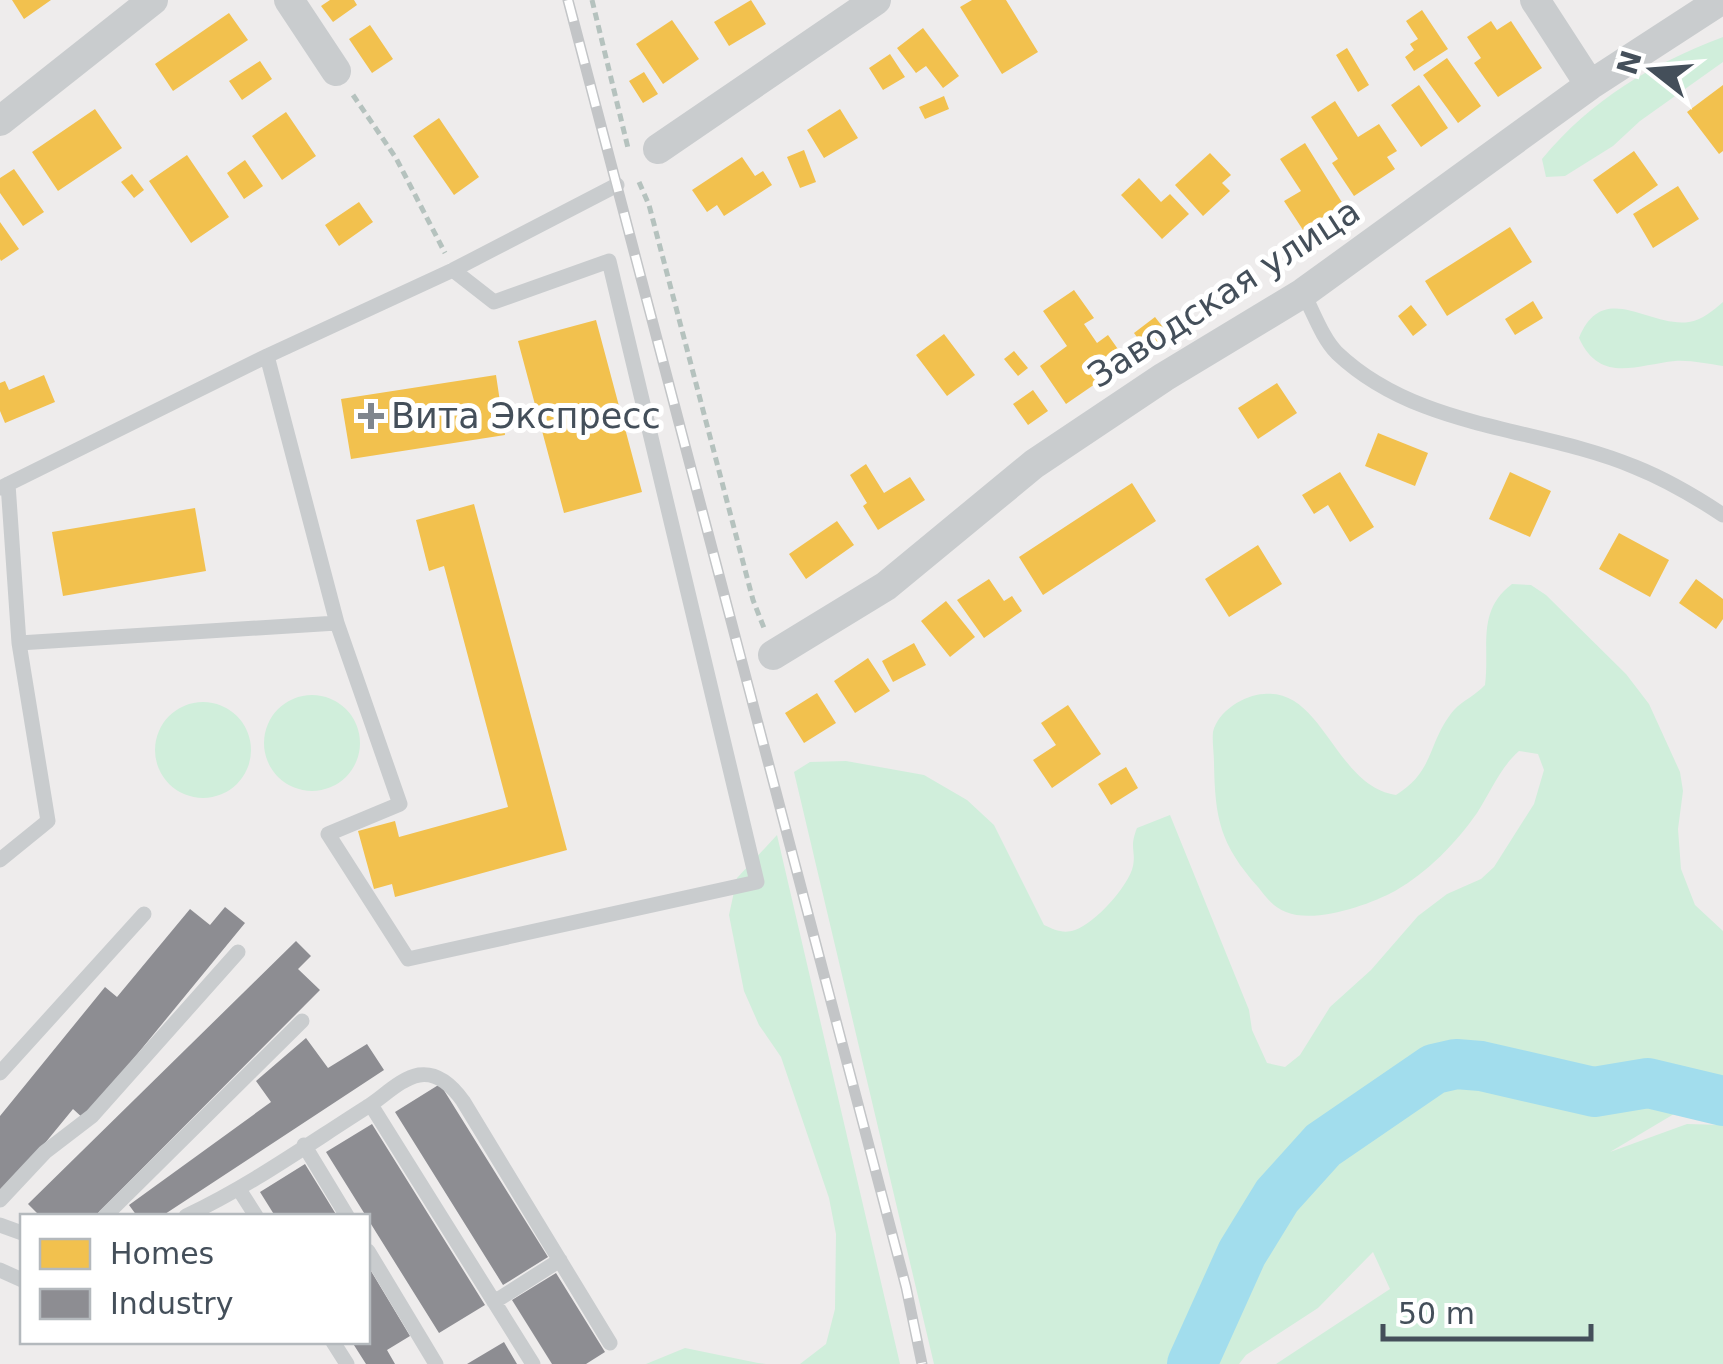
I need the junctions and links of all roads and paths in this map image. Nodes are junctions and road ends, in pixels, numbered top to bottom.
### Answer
1 (153, 0) edge
2 (289, 0) edge
3 (592, 0) edge
4 (876, 0) edge
5 (1535, 0) edge
6 (1720, 0) edge
7 (336, 70) joint
8 (1590, 85) junction
9 (0, 121) edge
10 (645, 157) joint
11 (638, 178) dead end
12 (617, 185) dead end
13 (453, 270) junction
14 (1303, 293) junction
15 (266, 356) junction
16 (4, 486) edge
17 (1723, 514) edge
18 (337, 623) junction
19 (19, 644) junction
20 (774, 654) joint
21 (0, 860) edge
22 (144, 914) dead end
23 (238, 952) dead end
24 (302, 1020) dead end
25 (0, 1073) edge
26 (371, 1105) junction
27 (304, 1146) junction
28 (240, 1191) junction
29 (0, 1200) edge
30 (107, 1214) edge
31 (190, 1214) edge
32 (255, 1214) edge
33 (346, 1214) edge
34 (370, 1254) edge
35 (560, 1260) junction
36 (494, 1302) junction
37 (610, 1343) dead end
38 (436, 1364) edge
39 (533, 1364) edge

1 - 9 street
2 - 7 street
3 - 10 path
4 - 10 street
5 - 8 street
6 - 8 street, Заводская улица
7 - 13 path
8 - 14 street, Заводская улица
11 - 20 path
12 - 13 lane
13 - 15 lane
13 - 18 lane
14 - 17 lane
14 - 20 street, Заводская улица
15 - 16 lane
15 - 18 lane
16 - 19 lane
18 - 19 lane
19 - 21 lane
22 - 25 lane
23 - 29 lane
24 - 30 lane
26 - 27 lane
26 - 35 lane
26 - 36 lane
27 - 28 lane
27 - 33 lane
28 - 31 lane
28 - 32 lane
34 - 38 lane
35 - 36 lane
35 - 37 lane
36 - 39 lane

